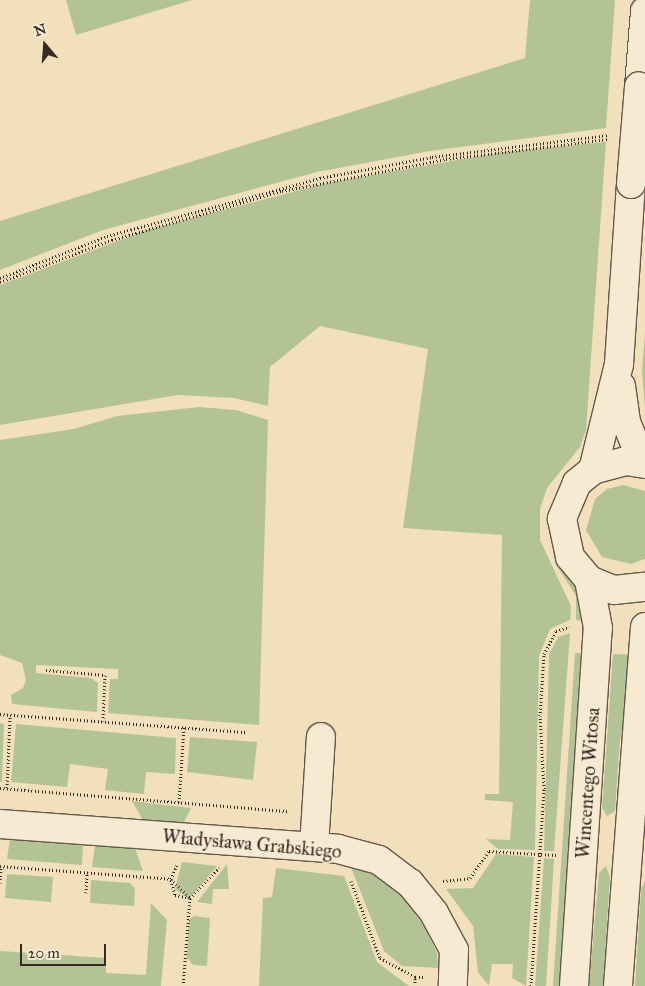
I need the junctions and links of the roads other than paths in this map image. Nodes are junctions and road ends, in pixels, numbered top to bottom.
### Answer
1 (645, 11) edge
2 (619, 364) junction
3 (644, 464) edge
4 (593, 470) junction
5 (589, 580) junction
6 (645, 587) edge
7 (645, 627) edge
8 (321, 737) dead end
9 (0, 824) edge
10 (584, 842) junction
11 (636, 846) edge
12 (314, 847) junction
13 (454, 986) edge
14 (574, 986) edge
15 (618, 986) edge

1 - 2 street, bridge
2 - 3 street
2 - 4 street
3 - 4 street
4 - 5 street
5 - 6 street
5 - 10 street, Wincentego Witosa
7 - 11 street
8 - 12 street
9 - 12 street, Władysława Grabskiego
10 - 11 street
10 - 14 street, Wincentego Witosa
11 - 15 street
12 - 13 street, Władysława Grabskiego

